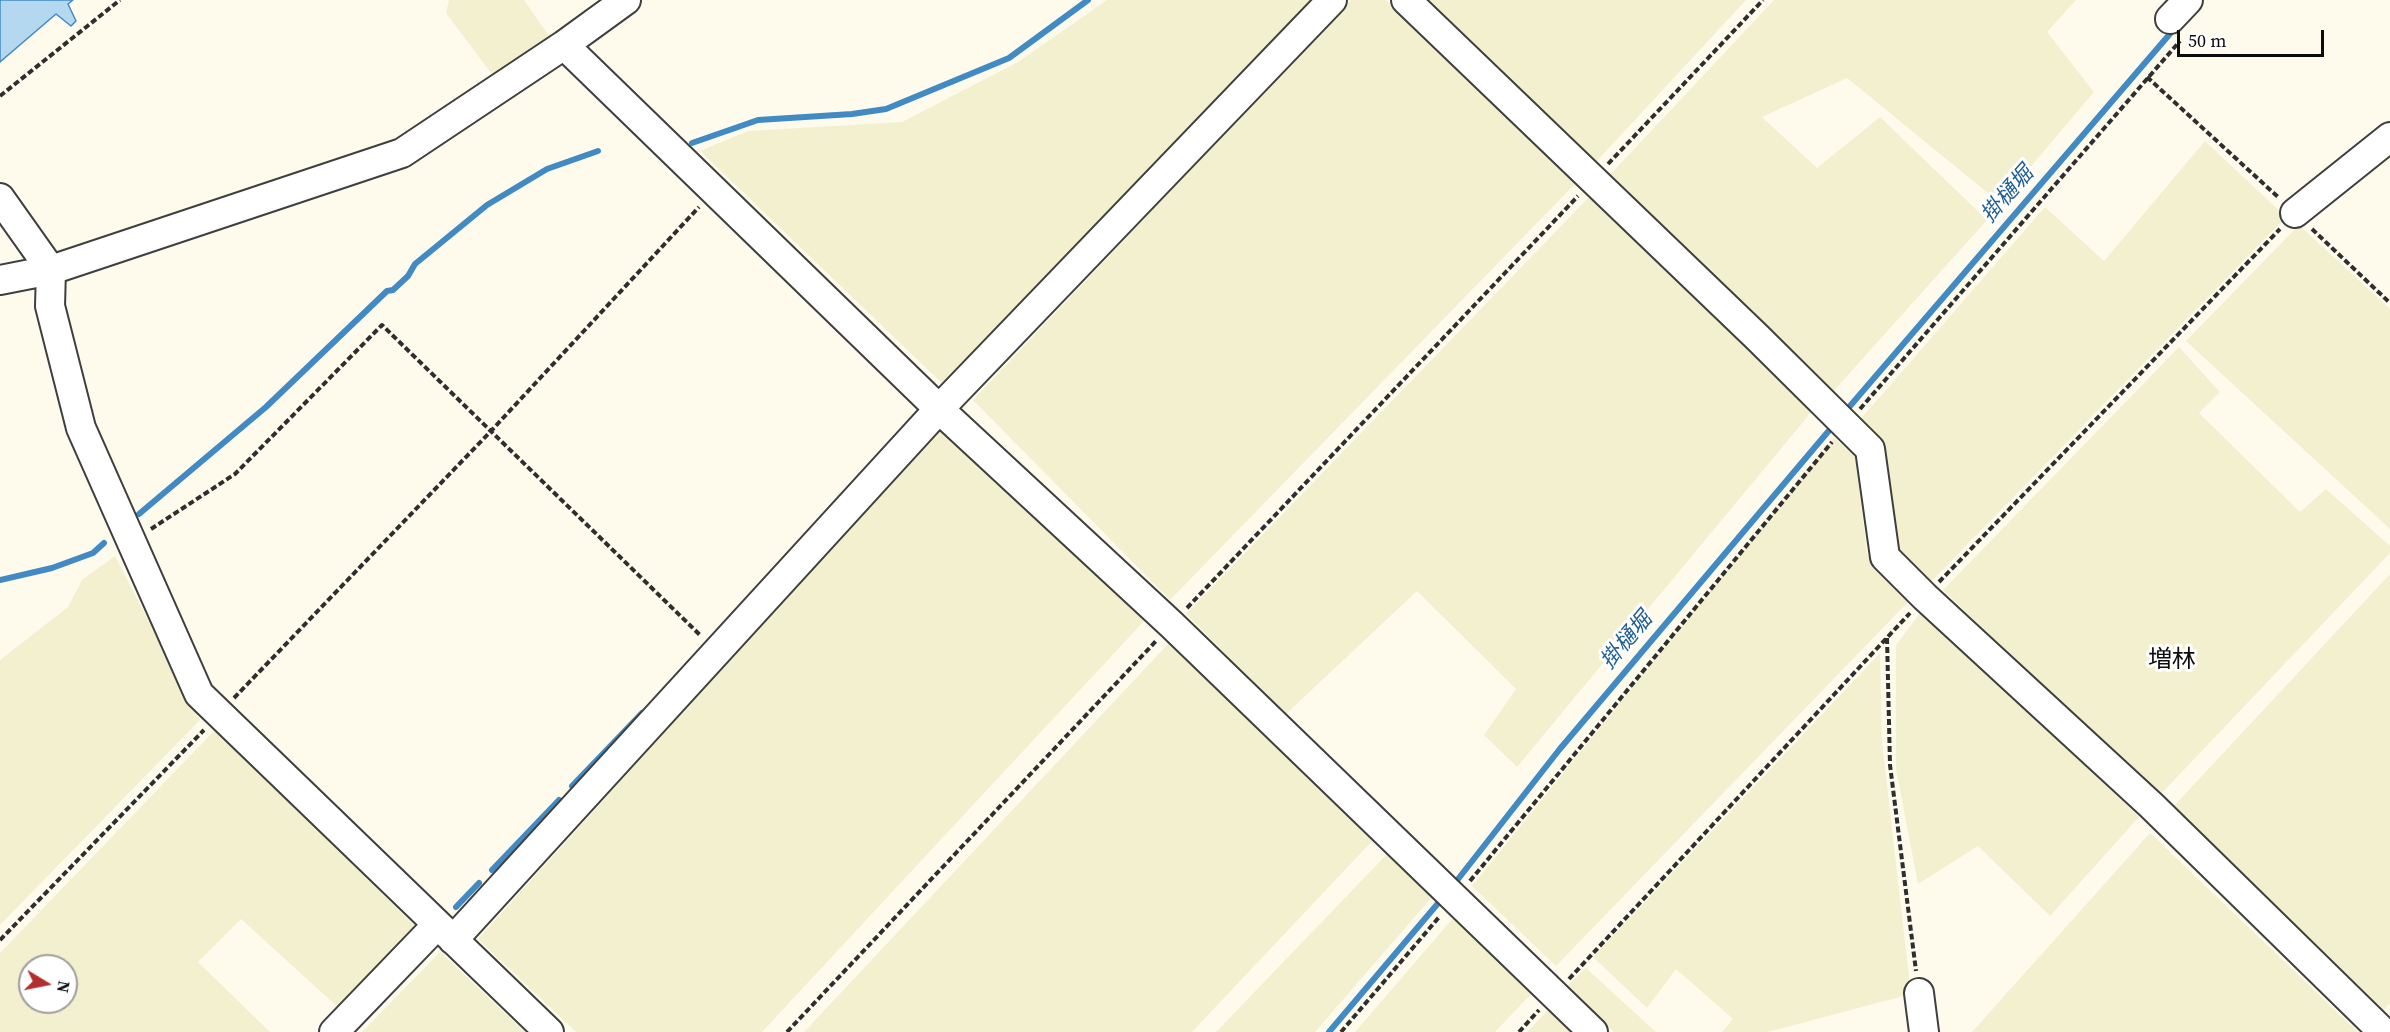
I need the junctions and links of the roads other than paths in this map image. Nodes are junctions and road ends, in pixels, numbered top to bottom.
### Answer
1 (626, 0) edge
2 (1332, 0) edge
3 (1406, 0) edge
4 (564, 45) junction
5 (2390, 137) edge
6 (0, 198) edge
7 (2295, 213) road end
8 (51, 270) junction
9 (0, 280) edge
10 (939, 410) junction
11 (445, 932) junction
12 (1919, 993) road end
13 (334, 1032) edge
14 (549, 1032) edge
15 (1593, 1032) edge
16 (1924, 1032) edge
17 (2383, 1032) edge

1 - 4 street
2 - 10 street
3 - 17 street
4 - 8 street
4 - 10 street
5 - 7 street
6 - 8 street
8 - 9 street
8 - 11 street
10 - 11 street
10 - 15 street
11 - 13 street
11 - 14 street
12 - 16 street

